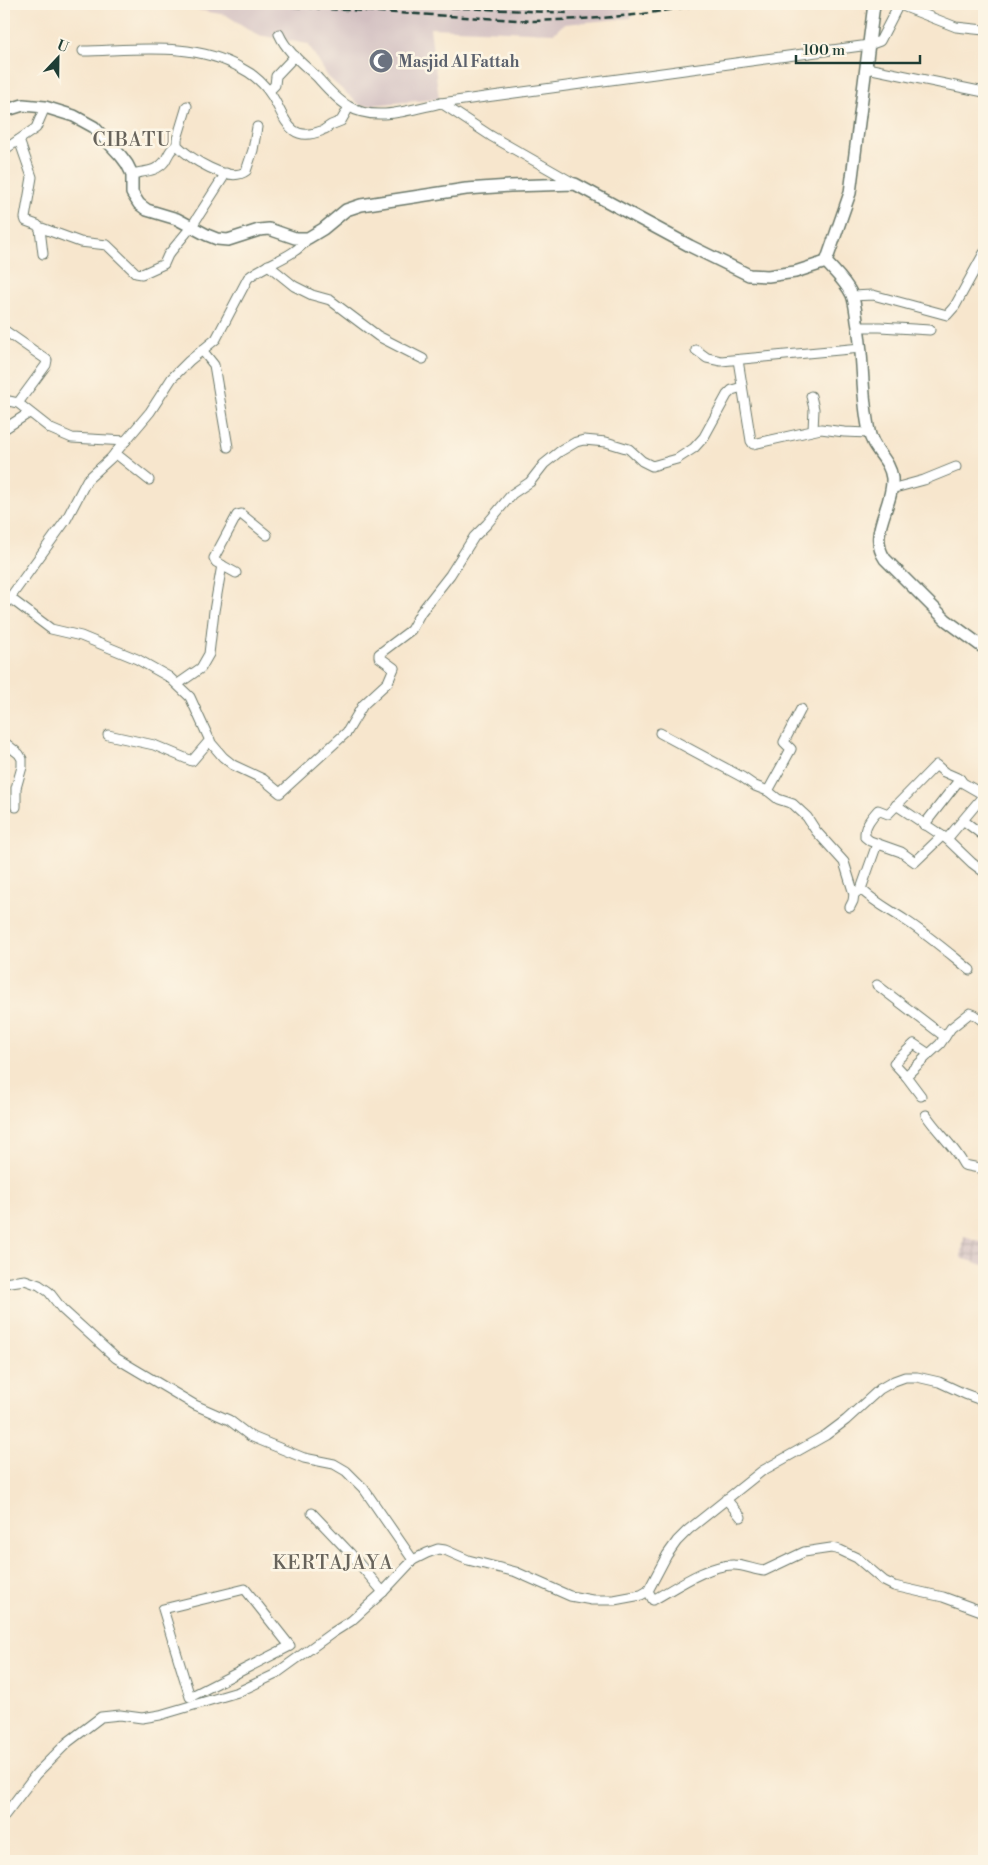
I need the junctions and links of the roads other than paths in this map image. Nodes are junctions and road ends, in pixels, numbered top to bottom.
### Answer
1 (874, 4) edge
2 (984, 30) edge
3 (279, 34) dead end
4 (869, 45) junction
5 (83, 51) dead end
6 (295, 56) junction
7 (867, 68) junction
8 (269, 92) junction
9 (984, 92) edge
10 (441, 103) junction
11 (187, 106) dead end
12 (45, 107) junction
13 (349, 107) junction
14 (4, 111) edge
15 (257, 127) dead end
16 (18, 140) junction
17 (177, 145) junction
18 (4, 150) edge
19 (132, 174) junction
20 (226, 174) junction
21 (575, 184) junction
22 (192, 226) junction
23 (39, 227) junction
24 (308, 238) junction
25 (984, 253) edge
26 (43, 254) dead end
27 (826, 262) junction
28 (268, 265) junction
29 (852, 296) junction
30 (858, 327) junction
31 (4, 330) edge
32 (930, 330) dead end
33 (861, 348) junction
34 (202, 350) junction
35 (696, 350) dead end
36 (423, 360) dead end
37 (738, 360) junction
38 (742, 387) junction
39 (811, 396) dead end
40 (4, 400) edge
41 (18, 404) junction
42 (29, 413) junction
43 (4, 429) edge
44 (813, 430) junction
45 (869, 433) junction
46 (126, 441) junction
47 (228, 447) dead end
48 (115, 453) junction
49 (956, 467) dead end
50 (149, 480) dead end
51 (891, 489) junction
52 (268, 535) dead end
53 (222, 565) junction
54 (236, 573) dead end
55 (7, 602) edge
56 (984, 648) edge
57 (178, 684) junction
58 (801, 708) dead end
59 (660, 733) dead end
60 (108, 735) dead end
61 (210, 740) junction
62 (4, 742) edge
63 (960, 779) junction
64 (768, 791) junction
65 (984, 795) edge
66 (896, 805) junction
67 (16, 807) dead end
68 (964, 821) junction
69 (924, 825) junction
70 (984, 836) edge
71 (944, 838) junction
72 (877, 844) junction
73 (984, 872) edge
74 (858, 892) junction
75 (850, 907) dead end
76 (970, 970) dead end
77 (877, 985) dead end
78 (984, 1022) edge
79 (945, 1037) junction
80 (929, 1054) junction
81 (906, 1076) junction
82 (921, 1096) dead end
83 (926, 1115) dead end
84 (984, 1169) edge
85 (4, 1283) edge
86 (984, 1400) edge
87 (726, 1499) junction
88 (312, 1513) dead end
89 (741, 1517) dead end
90 (413, 1560) junction
91 (383, 1592) junction
92 (650, 1595) junction
93 (984, 1612) edge
94 (190, 1697) junction
95 (194, 1706) junction
96 (4, 1816) edge

1 - 4 main road
2 - 4 street
3 - 6 street
4 - 7 main road
4 - 10 street
5 - 8 street
6 - 8 street
6 - 13 street
7 - 9 street
7 - 27 main road
8 - 13 street
10 - 13 street
10 - 21 street
11 - 17 street
12 - 14 main road
12 - 16 street
12 - 19 main road
15 - 20 street
16 - 18 street
16 - 23 street
17 - 19 street
17 - 20 street
19 - 22 main road
20 - 22 street
21 - 24 main road
21 - 27 main road
22 - 23 street
22 - 24 main road
23 - 26 street
24 - 28 street
25 - 29 street
27 - 29 main road
28 - 34 street
28 - 36 street
29 - 30 main road
30 - 32 street
30 - 33 main road
31 - 41 street
33 - 37 street
33 - 45 main road
34 - 46 street
34 - 47 street
35 - 37 street
37 - 38 street
38 - 44 street
38 - 61 street
39 - 44 street
40 - 41 street
41 - 42 street
42 - 43 street
42 - 46 street
44 - 45 street
45 - 51 main road
46 - 48 street
48 - 50 street
48 - 55 street
49 - 51 street
51 - 56 main road
52 - 53 street
53 - 54 street
53 - 57 street
55 - 57 street
57 - 61 street
58 - 64 street
59 - 64 street
60 - 61 street
62 - 67 street
63 - 65 street
63 - 66 street
63 - 69 street
64 - 74 street
65 - 68 street
66 - 69 street
66 - 72 street
68 - 70 street
68 - 71 street
69 - 71 street
71 - 72 street
71 - 73 street
72 - 74 street
74 - 75 street
74 - 76 street
77 - 79 street
78 - 79 street
79 - 80 street
80 - 81 street
80 - 81 street
81 - 82 street
83 - 84 street
85 - 90 street
86 - 87 street
87 - 89 street
87 - 92 street
88 - 91 street
90 - 91 street
90 - 92 street
91 - 95 street
92 - 93 street
94 - 94 street
94 - 95 street
95 - 96 street

